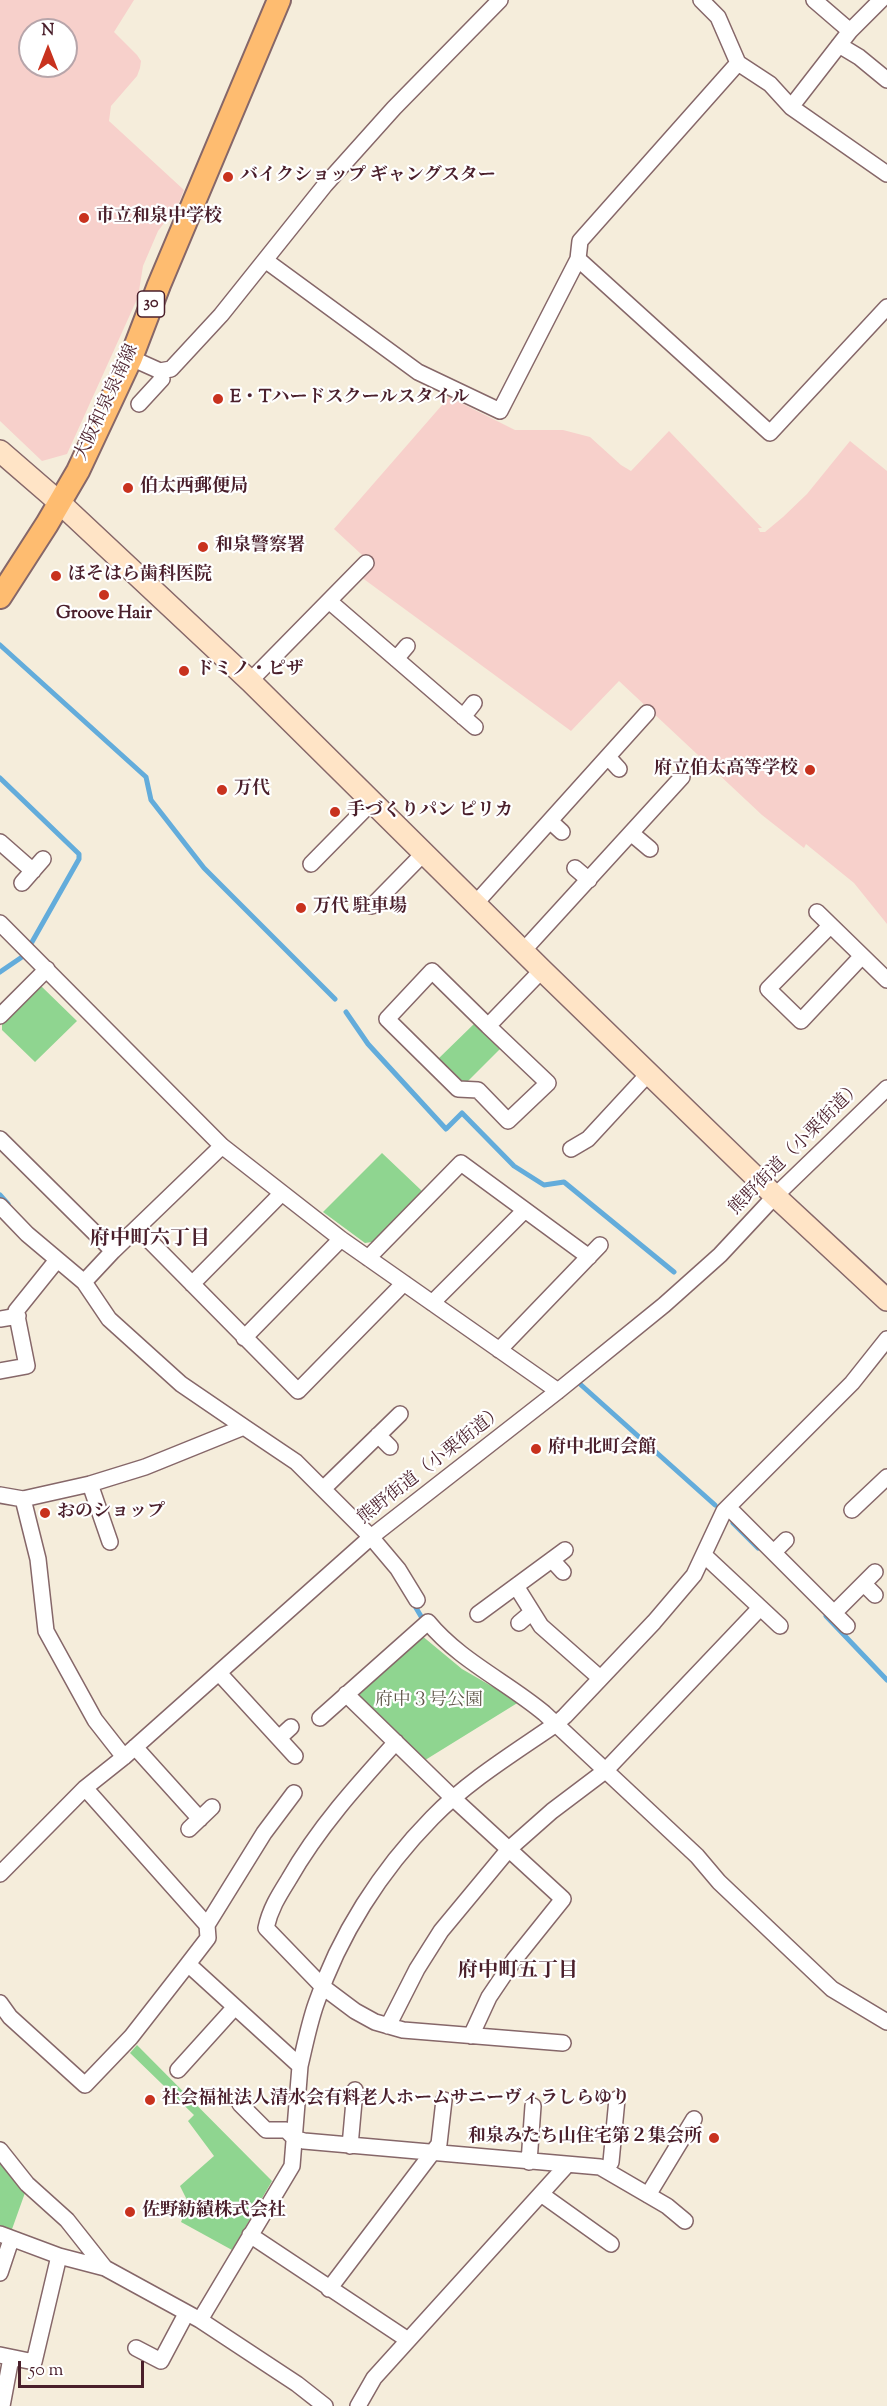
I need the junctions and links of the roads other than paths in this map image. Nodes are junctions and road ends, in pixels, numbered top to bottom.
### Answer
1 (279, 0) edge
2 (500, 0) edge
3 (701, 0) edge
4 (814, 0) edge
5 (881, 0) edge
6 (850, 31) junction
7 (839, 45) junction
8 (738, 63) junction
9 (887, 80) edge
10 (790, 107) junction
11 (887, 174) edge
12 (578, 259) junction
13 (265, 260) junction
14 (887, 308) edge
15 (130, 358) junction
16 (160, 371) junction
17 (139, 404) dead end
18 (0, 451) edge
19 (60, 503) junction
20 (366, 563) dead end
21 (0, 597) edge
22 (328, 601) junction
23 (407, 646) dead end
24 (396, 659) junction
25 (250, 681) junction
26 (474, 703) dead end
27 (647, 713) dead end
28 (463, 717) junction
29 (475, 727) dead end
30 (608, 757) junction
31 (620, 769) dead end
32 (682, 777) dead end
33 (372, 802) junction
34 (550, 821) junction
35 (562, 832) dead end
36 (632, 833) junction
37 (0, 842) edge
38 (650, 849) dead end
39 (424, 853) junction
40 (43, 859) dead end
41 (312, 864) dead end
42 (575, 868) dead end
43 (33, 871) junction
44 (589, 880) junction
45 (22, 883) dead end
46 (475, 904) junction
47 (372, 906) dead end
48 (817, 912) dead end
49 (0, 923) edge
50 (830, 926) junction
51 (523, 951) junction
52 (862, 956) junction
53 (46, 969) junction
54 (542, 970) junction
55 (884, 970) edge
56 (0, 1016) edge
57 (488, 1026) junction
58 (649, 1073) junction
59 (887, 1088) edge
60 (0, 1139) edge
61 (222, 1146) junction
62 (571, 1149) dead end
63 (282, 1193) junction
64 (775, 1196) junction
65 (0, 1206) edge
66 (525, 1210) junction
67 (136, 1228) junction
68 (341, 1239) junction
69 (600, 1245) dead end
70 (113, 1251) junction
71 (589, 1257) junction
72 (368, 1258) junction
73 (57, 1260) junction
74 (84, 1282) junction
75 (404, 1283) junction
76 (192, 1284) junction
77 (887, 1300) edge
78 (432, 1303) junction
79 (18, 1316) junction
80 (0, 1318) edge
81 (244, 1338) junction
82 (887, 1339) edge
83 (499, 1350) junction
84 (0, 1371) edge
85 (558, 1391) junction
86 (400, 1414) dead end
87 (244, 1427) junction
88 (378, 1435) junction
89 (390, 1447) dead end
90 (886, 1482) edge
91 (90, 1484) junction
92 (323, 1489) junction
93 (0, 1495) edge
94 (23, 1498) junction
95 (728, 1507) junction
96 (852, 1510) dead end
97 (371, 1538) junction
98 (786, 1540) dead end
99 (110, 1542) dead end
100 (565, 1550) dead end
101 (774, 1552) junction
102 (704, 1555) junction
103 (552, 1560) junction
104 (563, 1572) dead end
105 (876, 1572) dead end
106 (864, 1584) junction
107 (516, 1586) junction
108 (876, 1595) dead end
109 (417, 1600) dead end
110 (760, 1608) junction
111 (532, 1612) junction
112 (834, 1613) junction
113 (478, 1614) dead end
114 (519, 1623) dead end
115 (780, 1626) dead end
116 (847, 1626) dead end
117 (219, 1672) junction
118 (600, 1678) junction
119 (346, 1694) junction
120 (320, 1718) dead end
121 (556, 1724) junction
122 (291, 1727) dead end
123 (279, 1738) junction
124 (396, 1742) junction
125 (129, 1752) junction
126 (295, 1756) dead end
127 (605, 1771) junction
128 (84, 1788) junction
129 (294, 1793) dead end
130 (454, 1798) junction
131 (212, 1807) dead end
132 (509, 1849) junction
133 (0, 1874) edge
134 (207, 1925) junction
135 (188, 1965) junction
136 (323, 1987) junction
137 (0, 2003) edge
138 (234, 2008) junction
139 (887, 2022) edge
140 (388, 2026) junction
141 (471, 2036) junction
142 (563, 2043) dead end
143 (300, 2066) junction
144 (178, 2070) dead end
145 (355, 2090) dead end
146 (617, 2099) dead end
147 (444, 2100) dead end
148 (240, 2104) dead end
149 (533, 2106) dead end
150 (694, 2119) dead end
151 (294, 2138) junction
152 (350, 2146) junction
153 (0, 2150) edge
154 (432, 2154) junction
155 (529, 2162) junction
156 (567, 2165) junction
157 (606, 2170) junction
158 (541, 2194) junction
159 (648, 2195) junction
160 (685, 2221) dead end
161 (250, 2235) junction
162 (6, 2237) edge
163 (611, 2244) dead end
164 (59, 2256) junction
165 (105, 2268) junction
166 (0, 2273) edge
167 (329, 2289) junction
168 (193, 2317) junction
169 (408, 2340) junction
170 (136, 2348) dead end
171 (5, 2356) edge
172 (2, 2406) edge
173 (325, 2406) edge
174 (358, 2406) edge

1 - 15 main road, 大阪和泉泉南線 / 30
2 - 13 street
3 - 8 street
4 - 6 street
5 - 6 street
6 - 7 street
7 - 9 street
7 - 10 street
8 - 10 street
8 - 12 street
10 - 11 street
12 - 13 street
12 - 14 street
13 - 16 street
15 - 16 street
15 - 19 main road, 大阪和泉泉南線 / 30
16 - 17 street
18 - 19 street
19 - 21 main road, 大阪和泉泉南線 / 30
19 - 25 street
20 - 22 street
22 - 24 street
22 - 25 street
23 - 24 street
24 - 28 street
25 - 33 street
26 - 28 street
27 - 30 street
28 - 29 street
30 - 31 street
30 - 34 street
32 - 36 street
33 - 39 street
33 - 41 street
34 - 35 street
34 - 46 street
36 - 38 street
36 - 44 street
37 - 43 street
39 - 46 street
39 - 47 street
40 - 43 street
42 - 44 street
43 - 45 street
44 - 51 street
46 - 51 street
48 - 50 street
49 - 53 street
50 - 52 street
50 - 52 street
51 - 54 street
52 - 55 street
53 - 56 street
53 - 61 street
54 - 57 street
54 - 58 street
57 - 57 street
58 - 62 street
58 - 64 street
59 - 64 street, 熊野街道（小栗街道）
60 - 70 street
61 - 63 street
61 - 67 street
63 - 68 street
63 - 76 street
64 - 77 street
64 - 85 street, 熊野街道（小栗街道）
65 - 73 street
66 - 71 street
66 - 72 street
66 - 78 street
67 - 70 street
67 - 76 street
68 - 72 street
68 - 81 street
69 - 71 street
70 - 74 street
71 - 83 street
72 - 75 street
73 - 74 street
73 - 79 street
74 - 87 street
75 - 78 street
75 - 81 street
76 - 81 street
78 - 83 street
79 - 80 street
79 - 84 street
82 - 95 street
83 - 85 street
85 - 97 street, 熊野街道（小栗街道）
86 - 88 street
87 - 91 street
87 - 92 street
88 - 89 street
88 - 92 street
90 - 96 street
91 - 94 street
91 - 99 street
92 - 97 street
93 - 94 street
94 - 125 street
95 - 101 street
95 - 102 street
97 - 109 street
97 - 117 street, 熊野街道（小栗街道）
98 - 101 street
100 - 103 street
101 - 112 street
102 - 110 street
102 - 118 street
103 - 104 street
103 - 107 street
105 - 106 street
106 - 108 street
106 - 112 street
107 - 111 street
107 - 113 street
110 - 115 street
110 - 127 street
111 - 114 street
111 - 118 street
112 - 116 street
117 - 123 street
117 - 125 street, 熊野街道（小栗街道）
118 - 121 street
119 - 120 street
119 - 121 street
119 - 124 street
121 - 127 street
121 - 130 street
122 - 123 street
123 - 126 street
124 - 130 street
124 - 136 street
125 - 128 street, 熊野街道（小栗街道）
125 - 131 street
127 - 132 street
127 - 139 street
128 - 133 street, 熊野街道（小栗街道）
128 - 134 street
129 - 134 street
130 - 132 street
130 - 136 street
132 - 140 street
132 - 141 street
134 - 135 street
135 - 137 street
135 - 138 street
136 - 140 street
136 - 143 street
138 - 143 street
138 - 144 street
140 - 141 street
141 - 142 street
143 - 151 street
145 - 152 street
146 - 157 street
147 - 154 street
148 - 151 street
149 - 155 street
150 - 159 street
151 - 152 street
151 - 161 street
152 - 154 street
153 - 165 street
154 - 155 street
154 - 167 street
155 - 156 street
156 - 157 street
156 - 158 street
157 - 159 street
158 - 163 street
158 - 169 street
159 - 160 street
161 - 167 street
161 - 168 street
162 - 164 street
162 - 166 street
164 - 165 street
164 - 171 street
165 - 168 street
167 - 169 street
168 - 170 street
168 - 173 street
169 - 174 street
171 - 172 street

